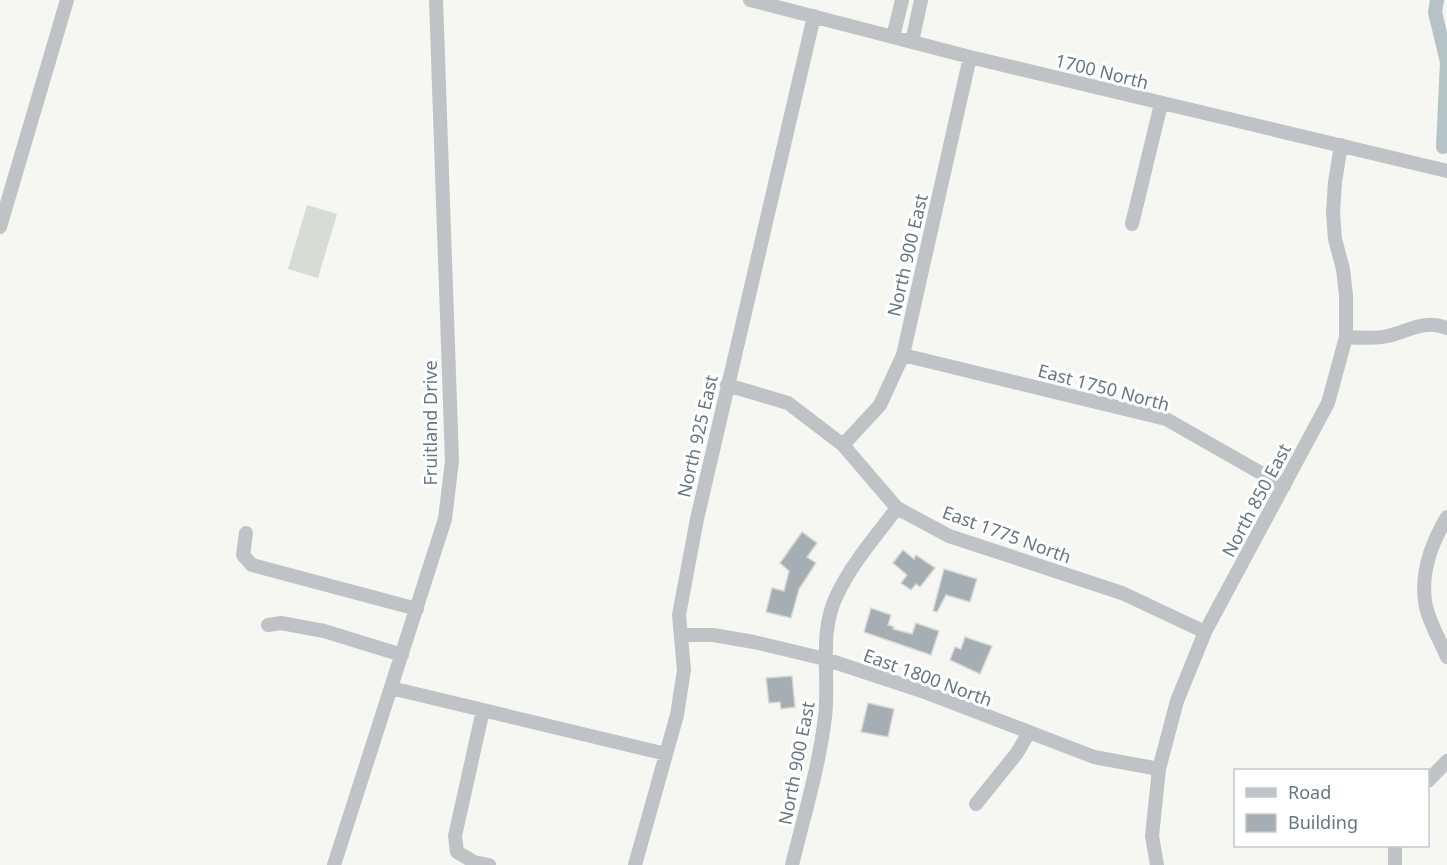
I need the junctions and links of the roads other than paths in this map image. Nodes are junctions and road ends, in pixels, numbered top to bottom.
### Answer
1 (67, 0) edge
2 (436, 0) edge
3 (750, 0) edge
4 (902, 0) edge
5 (921, 0) edge
6 (814, 16) junction
7 (893, 37) junction
8 (912, 42) junction
9 (970, 57) junction
10 (1161, 104) junction
11 (1341, 146) junction
12 (1447, 171) edge
13 (1132, 224) dead end
14 (0, 227) edge
15 (1447, 328) edge
16 (1346, 337) junction
17 (903, 355) junction
18 (727, 385) junction
19 (843, 445) junction
20 (1284, 486) junction
21 (897, 508) junction
22 (1447, 517) edge
23 (246, 533) dead end
24 (417, 609) junction
25 (268, 625) dead end
26 (1205, 632) junction
27 (681, 635) junction
28 (402, 655) junction
29 (1447, 657) edge
30 (825, 659) junction
31 (391, 688) junction
32 (483, 710) junction
33 (1028, 734) junction
34 (666, 754) junction
35 (1447, 761) edge
36 (1159, 770) junction
37 (1429, 780) edge
38 (976, 804) dead end
39 (1395, 847) edge
40 (334, 865) edge
41 (489, 865) edge
42 (635, 865) edge
43 (792, 865) edge
44 (1157, 865) edge
45 (1395, 865) edge

1 - 14 street
2 - 24 street, Fruitland Drive
3 - 6 street, 1700 North
4 - 7 street
5 - 8 street
6 - 7 street, 1700 North
6 - 18 street, North 925 East
7 - 8 street, 1700 North
8 - 9 street, 1700 North
9 - 10 street, 1700 North
9 - 17 street, North 900 East
10 - 11 street, 1700 North
10 - 13 street
11 - 12 street, 1700 North
11 - 16 street, North 850 East
15 - 16 street
16 - 20 street, North 850 East
17 - 19 street, North 900 East
17 - 20 street, East 1750 North
18 - 19 street, East 1775 North
18 - 27 street, North 925 East
19 - 21 street, East 1775 North
20 - 26 street, North 850 East
21 - 26 street, East 1775 North
21 - 30 street, North 900 East
22 - 29 street
23 - 24 street
24 - 28 street, Fruitland Drive
25 - 28 street
26 - 36 street, North 850 East
27 - 30 street, East 1800 North
27 - 34 street, North 925 East
28 - 31 street, Fruitland Drive
30 - 33 street, East 1800 North
30 - 43 street, North 900 East
31 - 32 street
31 - 40 street, Fruitland Drive
32 - 34 street
32 - 41 street
33 - 36 street, East 1800 North
33 - 38 street
34 - 42 street, North 925 East
35 - 37 street
36 - 44 street, North 850 East
39 - 45 street

